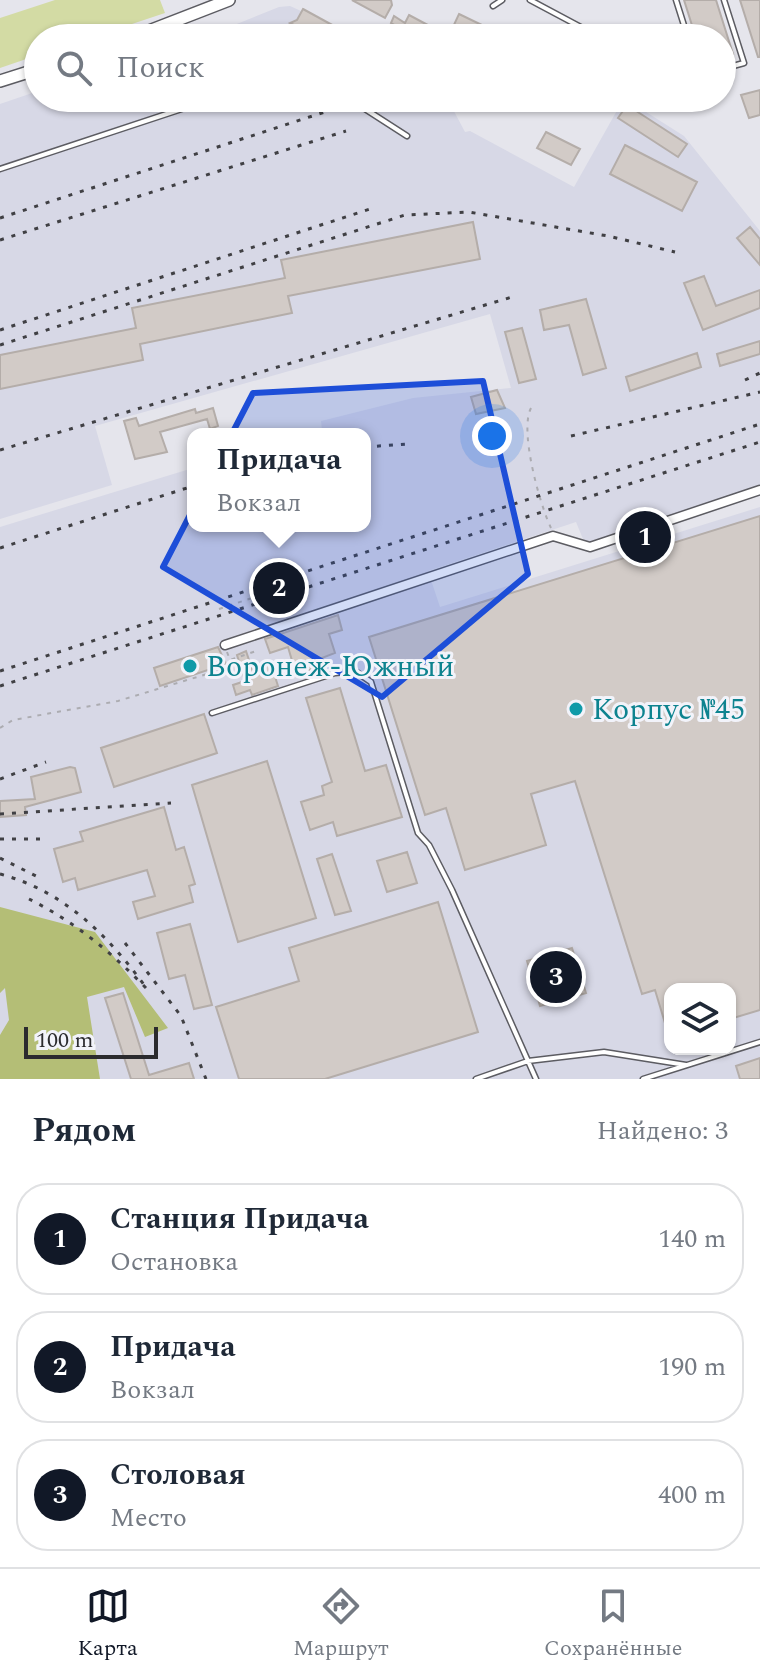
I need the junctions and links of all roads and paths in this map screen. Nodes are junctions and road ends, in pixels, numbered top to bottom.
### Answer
1 (229, 0) edge
2 (502, 0) edge
3 (530, 0) edge
4 (676, 0) edge
5 (724, 0) edge
6 (493, 6) dead end
7 (167, 24) edge
8 (575, 24) edge
9 (684, 24) edge
10 (732, 24) edge
11 (736, 38) edge
12 (736, 65) edge
13 (24, 73) edge
14 (0, 81) edge
15 (173, 112) edge
16 (370, 112) edge
17 (407, 136) dead end
18 (0, 169) edge
19 (531, 408) dead end
20 (760, 490) edge
21 (550, 526) dead end
22 (264, 594) dead end
23 (219, 609) dead end
24 (225, 645) dead end
25 (259, 650) dead end
26 (233, 659) dead end
27 (230, 667) dead end
28 (212, 713) dead end
29 (0, 728) edge
30 (760, 1042) edge
31 (528, 1061) junction
32 (686, 1065) junction
33 (476, 1079) edge
34 (536, 1079) edge
35 (643, 1079) edge

1 - 7 main road
2 - 6 lane
3 - 8 lane
4 - 9 lane
5 - 10 lane
11 - 12 lane
13 - 14 main road
15 - 18 lane
16 - 17 lane
19 - 21 path
20 - 24 street
22 - 23 path
25 - 26 path
27 - 29 path
28 - 31 lane
30 - 32 lane
31 - 32 lane
31 - 33 lane
31 - 34 lane
32 - 35 lane

